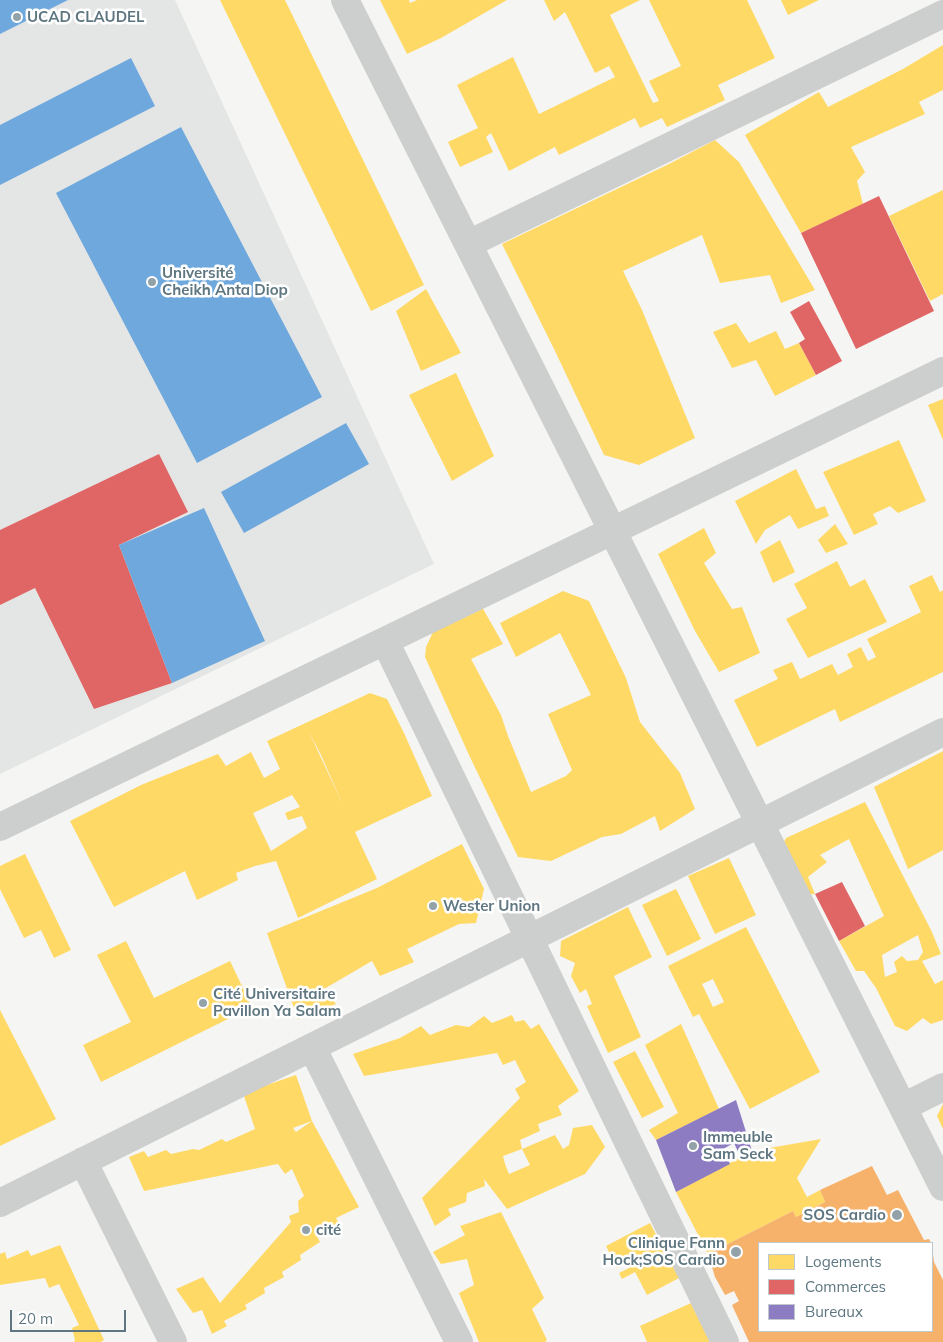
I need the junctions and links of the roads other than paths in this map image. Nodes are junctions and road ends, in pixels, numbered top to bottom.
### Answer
1 (345, 0) edge
2 (943, 14) edge
3 (468, 244) junction
4 (943, 371) edge
5 (613, 530) junction
6 (385, 641) junction
7 (943, 732) edge
8 (760, 823) junction
9 (0, 827) edge
10 (529, 938) junction
11 (312, 1046) junction
12 (943, 1087) edge
13 (903, 1107) junction
14 (83, 1161) junction
15 (943, 1187) edge
16 (0, 1203) edge
17 (173, 1342) edge
18 (459, 1342) edge
19 (725, 1342) edge

1 - 3 street
2 - 3 street
3 - 5 street
4 - 5 street
5 - 6 street
5 - 8 street
6 - 9 street
6 - 10 street
7 - 8 street
8 - 10 street
8 - 13 street
10 - 11 street
10 - 19 street
11 - 14 street
11 - 18 street
12 - 13 street
13 - 15 street
14 - 16 street
14 - 17 street

